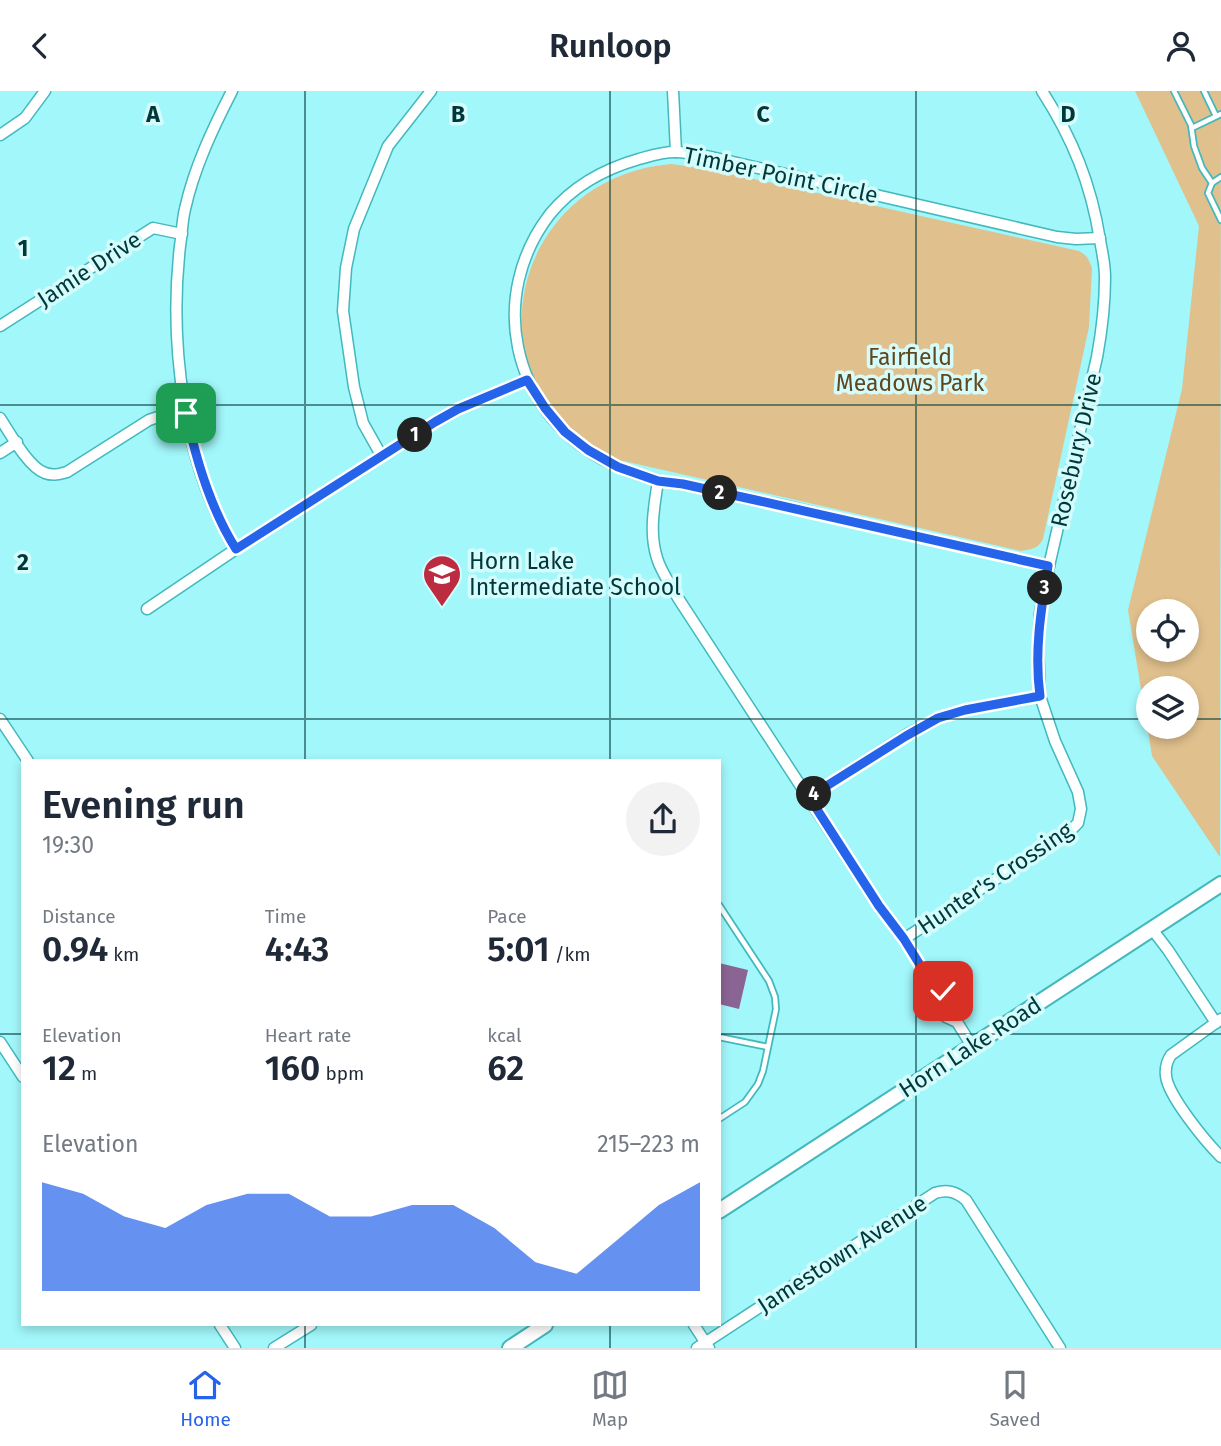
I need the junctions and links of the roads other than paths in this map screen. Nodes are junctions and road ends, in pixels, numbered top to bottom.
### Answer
1 (45, 91) edge
2 (232, 91) edge
3 (673, 91) edge
4 (1042, 91) edge
5 (1174, 91) edge
6 (1204, 91) edge
7 (427, 92) edge
8 (1218, 115) edge
9 (1192, 128) junction
10 (0, 135) edge
11 (676, 152) junction
12 (1221, 177) edge
13 (1212, 183) junction
14 (1221, 220) edge
15 (182, 234) junction
16 (1100, 238) junction
17 (0, 327) edge
18 (527, 380) junction
19 (186, 413) junction
20 (0, 418) edge
21 (17, 442) junction
22 (0, 453) edge
23 (381, 456) junction
24 (658, 481) junction
25 (236, 549) junction
26 (1048, 566) junction
27 (146, 608) dead end
28 (1040, 696) junction
29 (0, 719) edge
30 (27, 759) edge
31 (809, 797) junction
32 (1081, 813) joint
33 (1221, 884) edge
34 (721, 908) edge
35 (1152, 929) junction
36 (904, 939) junction
37 (1218, 1021) edge
38 (721, 1037) edge
39 (0, 1042) edge
40 (768, 1047) junction
41 (972, 1047) junction
42 (21, 1074) edge
43 (721, 1118) edge
44 (1221, 1157) edge
45 (721, 1210) edge
46 (221, 1326) edge
47 (309, 1326) edge
48 (543, 1326) edge
49 (694, 1326) edge
50 (704, 1346) edge
51 (235, 1348) edge
52 (274, 1348) edge
53 (510, 1348) edge
54 (1060, 1348) edge

1 - 10 street
2 - 15 street
3 - 11 street
4 - 16 street, Rosebury Drive
5 - 9 lane
6 - 8 lane
7 - 23 street
8 - 9 lane
9 - 13 lane
11 - 16 street, Timber Point Circle
11 - 18 street, Timber Point Circle
12 - 13 lane
13 - 14 lane
15 - 17 street, Jamie Drive
15 - 19 street
16 - 26 street, Rosebury Drive
18 - 23 street
18 - 24 street, Timber Point Circle
19 - 21 street
19 - 25 street
20 - 21 street
21 - 22 street
23 - 25 street
24 - 26 street, Timber Point Circle
24 - 31 street
25 - 27 street
26 - 28 street, Rosebury Drive
28 - 31 street
28 - 32 street, Rosebury Drive
29 - 30 street
31 - 36 street
32 - 36 street, Hunter's Crossing
33 - 35 main road, Horn Lake Road
34 - 40 lane
35 - 37 street
35 - 41 main road, Horn Lake Road
36 - 41 street
37 - 44 street
38 - 40 lane
39 - 42 street
40 - 43 lane
41 - 45 main road, Horn Lake Road
46 - 51 street
47 - 52 street
48 - 53 main road
49 - 50 street
50 - 54 street, Jamestown Avenue

